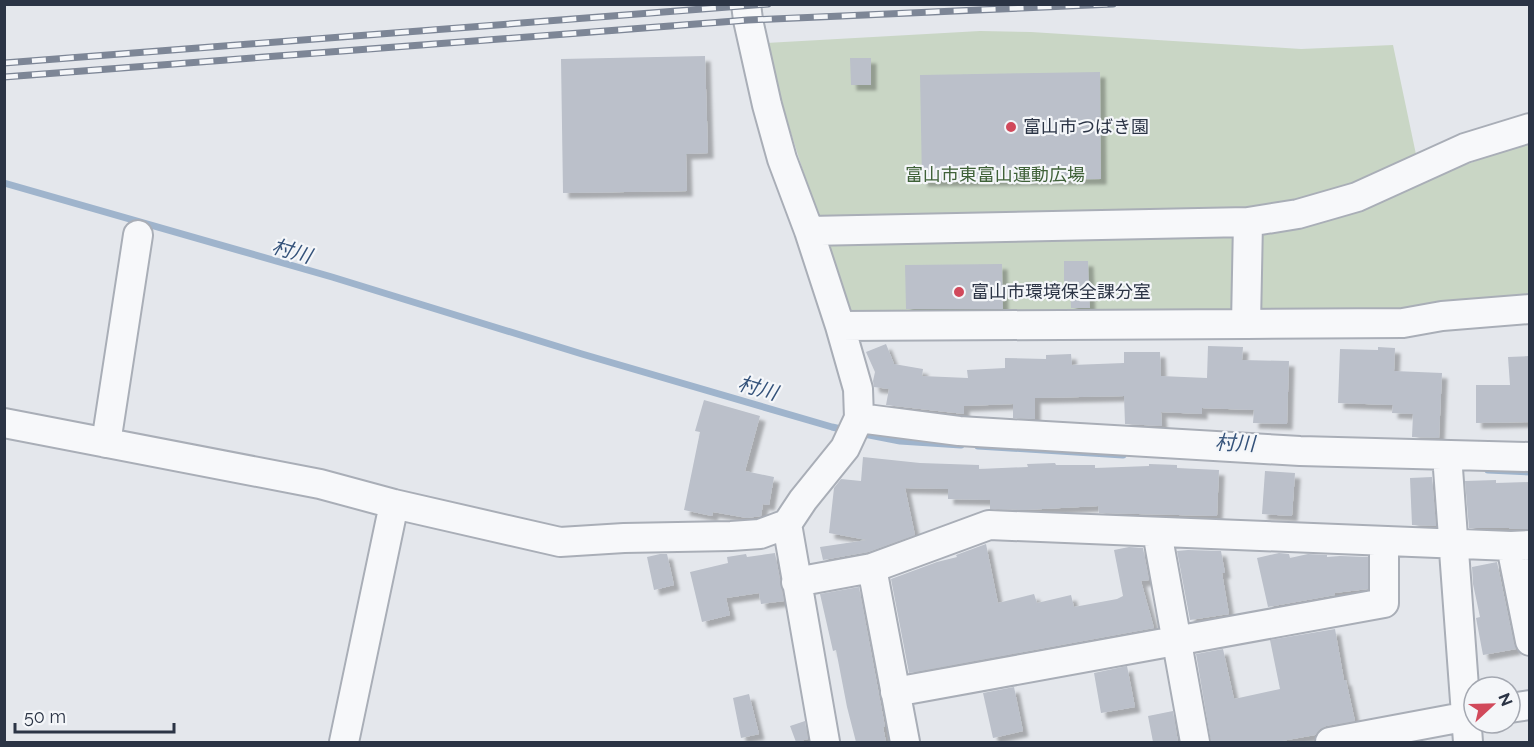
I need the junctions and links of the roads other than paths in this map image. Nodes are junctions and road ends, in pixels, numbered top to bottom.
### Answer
1 (747, 4) edge
2 (1530, 128) edge
3 (1248, 222) junction
4 (809, 231) junction
5 (138, 235) dead end
6 (1530, 309) edge
7 (1246, 324) junction
8 (840, 327) junction
9 (858, 418) junction
10 (4, 423) edge
11 (106, 443) junction
12 (1447, 455) junction
13 (1530, 457) edge
14 (394, 504) junction
15 (787, 524) junction
16 (1157, 532) junction
17 (1384, 541) junction
18 (1454, 544) junction
19 (1520, 546) edge
20 (872, 568) junction
21 (796, 582) junction
22 (1177, 641) junction
23 (1530, 641) edge
24 (1466, 675) edge
25 (895, 692) junction
26 (1462, 726) edge
27 (344, 742) edge
28 (825, 742) edge
29 (905, 742) edge
30 (1195, 742) edge
31 (1330, 742) edge

1 - 4 street
2 - 3 street
3 - 4 street
3 - 7 street
4 - 8 street
5 - 11 street
6 - 7 street
7 - 8 street
8 - 9 street
9 - 12 street
9 - 15 street
10 - 11 street
11 - 14 street
12 - 13 street
12 - 18 street
14 - 15 street
14 - 27 street
15 - 21 street
16 - 17 street
16 - 20 street
16 - 22 street
17 - 18 street
17 - 22 street
18 - 19 street
18 - 24 street
19 - 23 street
20 - 21 street
20 - 25 street
21 - 28 street
22 - 25 street
22 - 30 street
25 - 29 street
26 - 31 street

